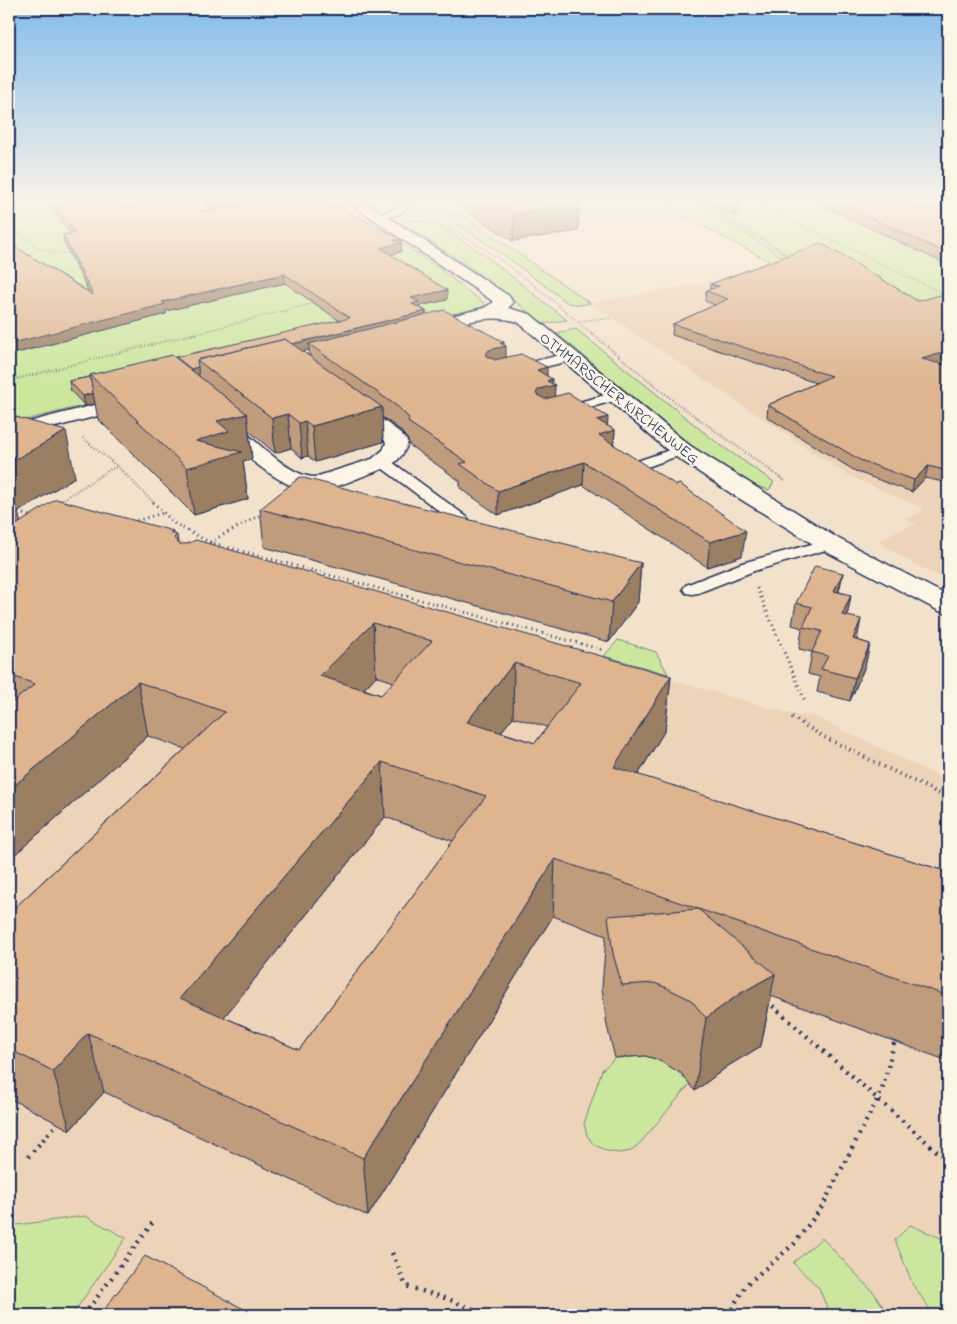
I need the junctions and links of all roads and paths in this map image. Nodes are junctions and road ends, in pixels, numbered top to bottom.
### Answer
1 (447, 262) edge
2 (500, 262) edge
3 (877, 262) edge
4 (948, 296) edge
5 (326, 300) edge
6 (490, 312) junction
7 (612, 318) dead end
8 (578, 321) junction
9 (408, 333) edge
10 (569, 357) junction
11 (503, 374) edge
12 (9, 381) edge
13 (154, 396) edge
14 (337, 396) edge
15 (616, 396) junction
16 (205, 408) edge
17 (544, 416) edge
18 (62, 420) junction
19 (9, 433) edge
20 (681, 450) junction
21 (383, 462) junction
22 (118, 467) junction
23 (628, 469) edge
24 (788, 483) dead end
25 (57, 503) edge
26 (9, 509) edge
27 (267, 511) edge
28 (163, 513) junction
29 (34, 518) edge
30 (461, 520) edge
31 (129, 523) edge
32 (209, 542) junction
33 (830, 544) junction
34 (748, 566) junction
35 (692, 589) dead end
36 (948, 606) edge
37 (604, 650) dead end
38 (805, 701) dead end
39 (792, 717) dead end
40 (948, 798) edge
41 (763, 997) edge
42 (895, 1040) dead end
43 (878, 1099) junction
44 (58, 1123) dead end
45 (28, 1157) dead end
46 (948, 1161) edge
47 (153, 1222) dead end
48 (392, 1253) dead end
49 (84, 1315) edge
50 (488, 1315) edge
51 (728, 1315) edge

1 - 6 street
2 - 8 path
3 - 4 path
5 - 12 path
6 - 9 street, OTHMARSCHER KIRCHENWEG
6 - 10 street, OTHMARSCHER KIRCHENWEG
7 - 8 path
8 - 24 path
10 - 11 lane
10 - 15 street, OTHMARSCHER KIRCHENWEG
13 - 18 street
14 - 21 street
15 - 17 lane
15 - 20 street, OTHMARSCHER KIRCHENWEG
16 - 21 street
18 - 19 street
18 - 22 path
20 - 23 lane
20 - 33 street, OTHMARSCHER KIRCHENWEG
21 - 30 lane
22 - 25 path
22 - 28 path
26 - 29 path
27 - 32 path
28 - 31 path
28 - 32 path
32 - 37 path
33 - 34 lane
33 - 36 street, OTHMARSCHER KIRCHENWEG
34 - 35 lane
34 - 38 path
39 - 40 path
41 - 43 path
42 - 43 path
43 - 46 path
43 - 51 path
44 - 45 path
47 - 49 path
48 - 50 path

